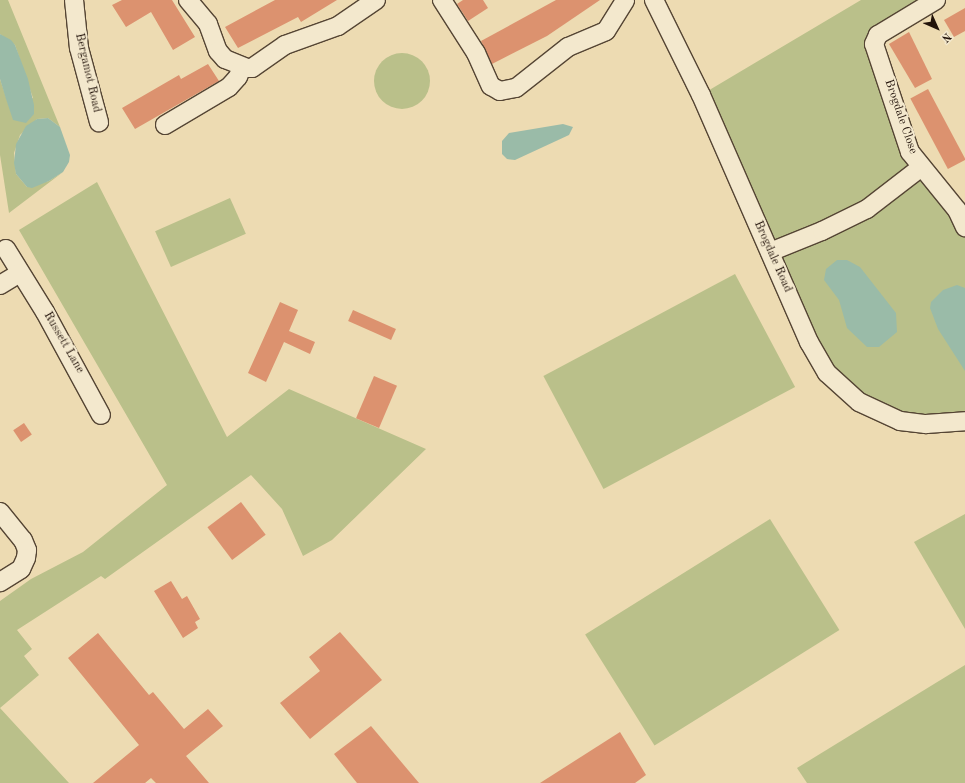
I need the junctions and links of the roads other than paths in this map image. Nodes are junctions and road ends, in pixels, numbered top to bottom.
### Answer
1 (74, 0) edge
2 (188, 0) edge
3 (376, 0) edge
4 (442, 0) edge
5 (625, 0) edge
6 (654, 0) edge
7 (936, 0) edge
8 (242, 67) junction
9 (99, 122) dead end
10 (165, 125) dead end
11 (920, 168) junction
12 (965, 227) edge
13 (6, 249) dead end
14 (770, 252) junction
15 (20, 273) junction
16 (0, 285) edge
17 (101, 414) dead end
18 (965, 421) edge
19 (0, 512) edge
20 (0, 582) edge

1 - 9 street, Bergamot Road
2 - 8 street
3 - 8 street
4 - 5 street
6 - 14 street, Brogdale Road
7 - 11 street, Brogdale Close
8 - 10 street
11 - 12 street
11 - 14 street, Brogdale Close
13 - 15 street, Russett Lane
14 - 18 street, Brogdale Road
15 - 16 street
15 - 17 street, Russett Lane
19 - 20 street

